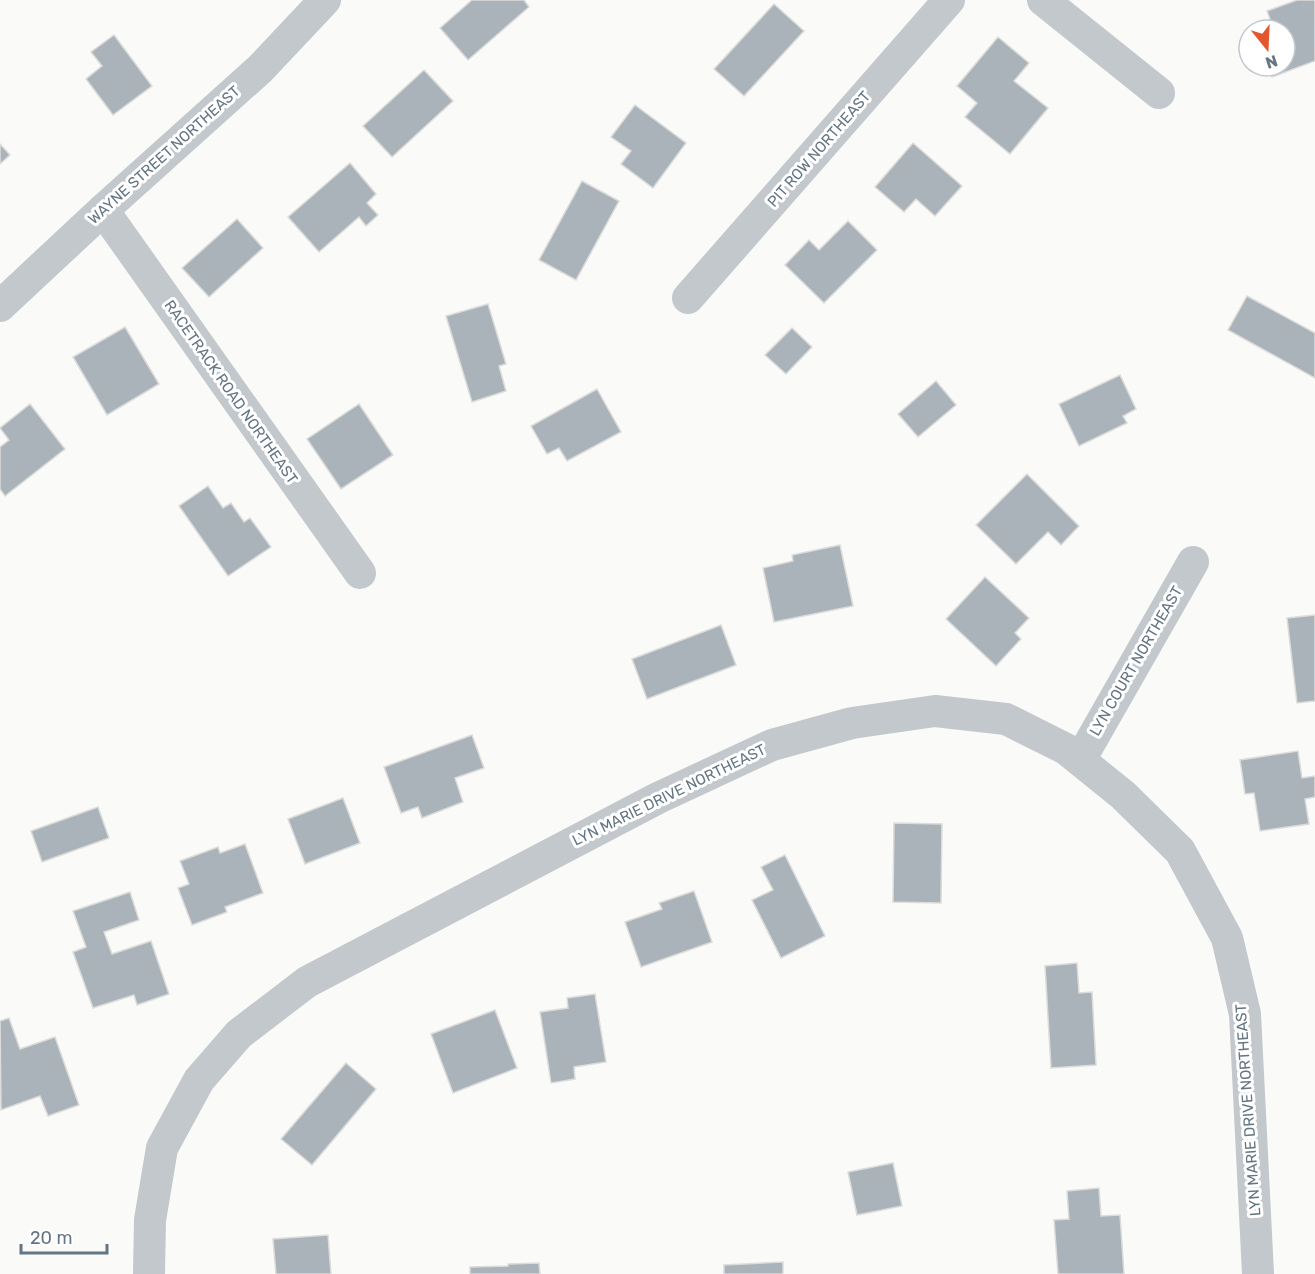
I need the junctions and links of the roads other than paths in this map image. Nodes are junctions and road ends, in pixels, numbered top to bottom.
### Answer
1 (325, 0) edge
2 (949, 0) edge
3 (1044, 0) edge
4 (1159, 93) dead end
5 (103, 210) junction
6 (688, 298) dead end
7 (0, 306) edge
8 (1193, 562) dead end
9 (360, 573) dead end
10 (1080, 760) junction
11 (149, 1274) edge
12 (1258, 1274) edge

1 - 5 street, WAYNE STREET NORTHEAST
2 - 6 street, PIT ROW NORTHEAST
3 - 4 street
5 - 7 street, WAYNE STREET NORTHEAST
5 - 9 street, RACETRACK ROAD NORTHEAST
8 - 10 street, LYN COURT NORTHEAST
10 - 11 street, LYN MARIE DRIVE NORTHEAST
10 - 12 street, LYN MARIE DRIVE NORTHEAST

